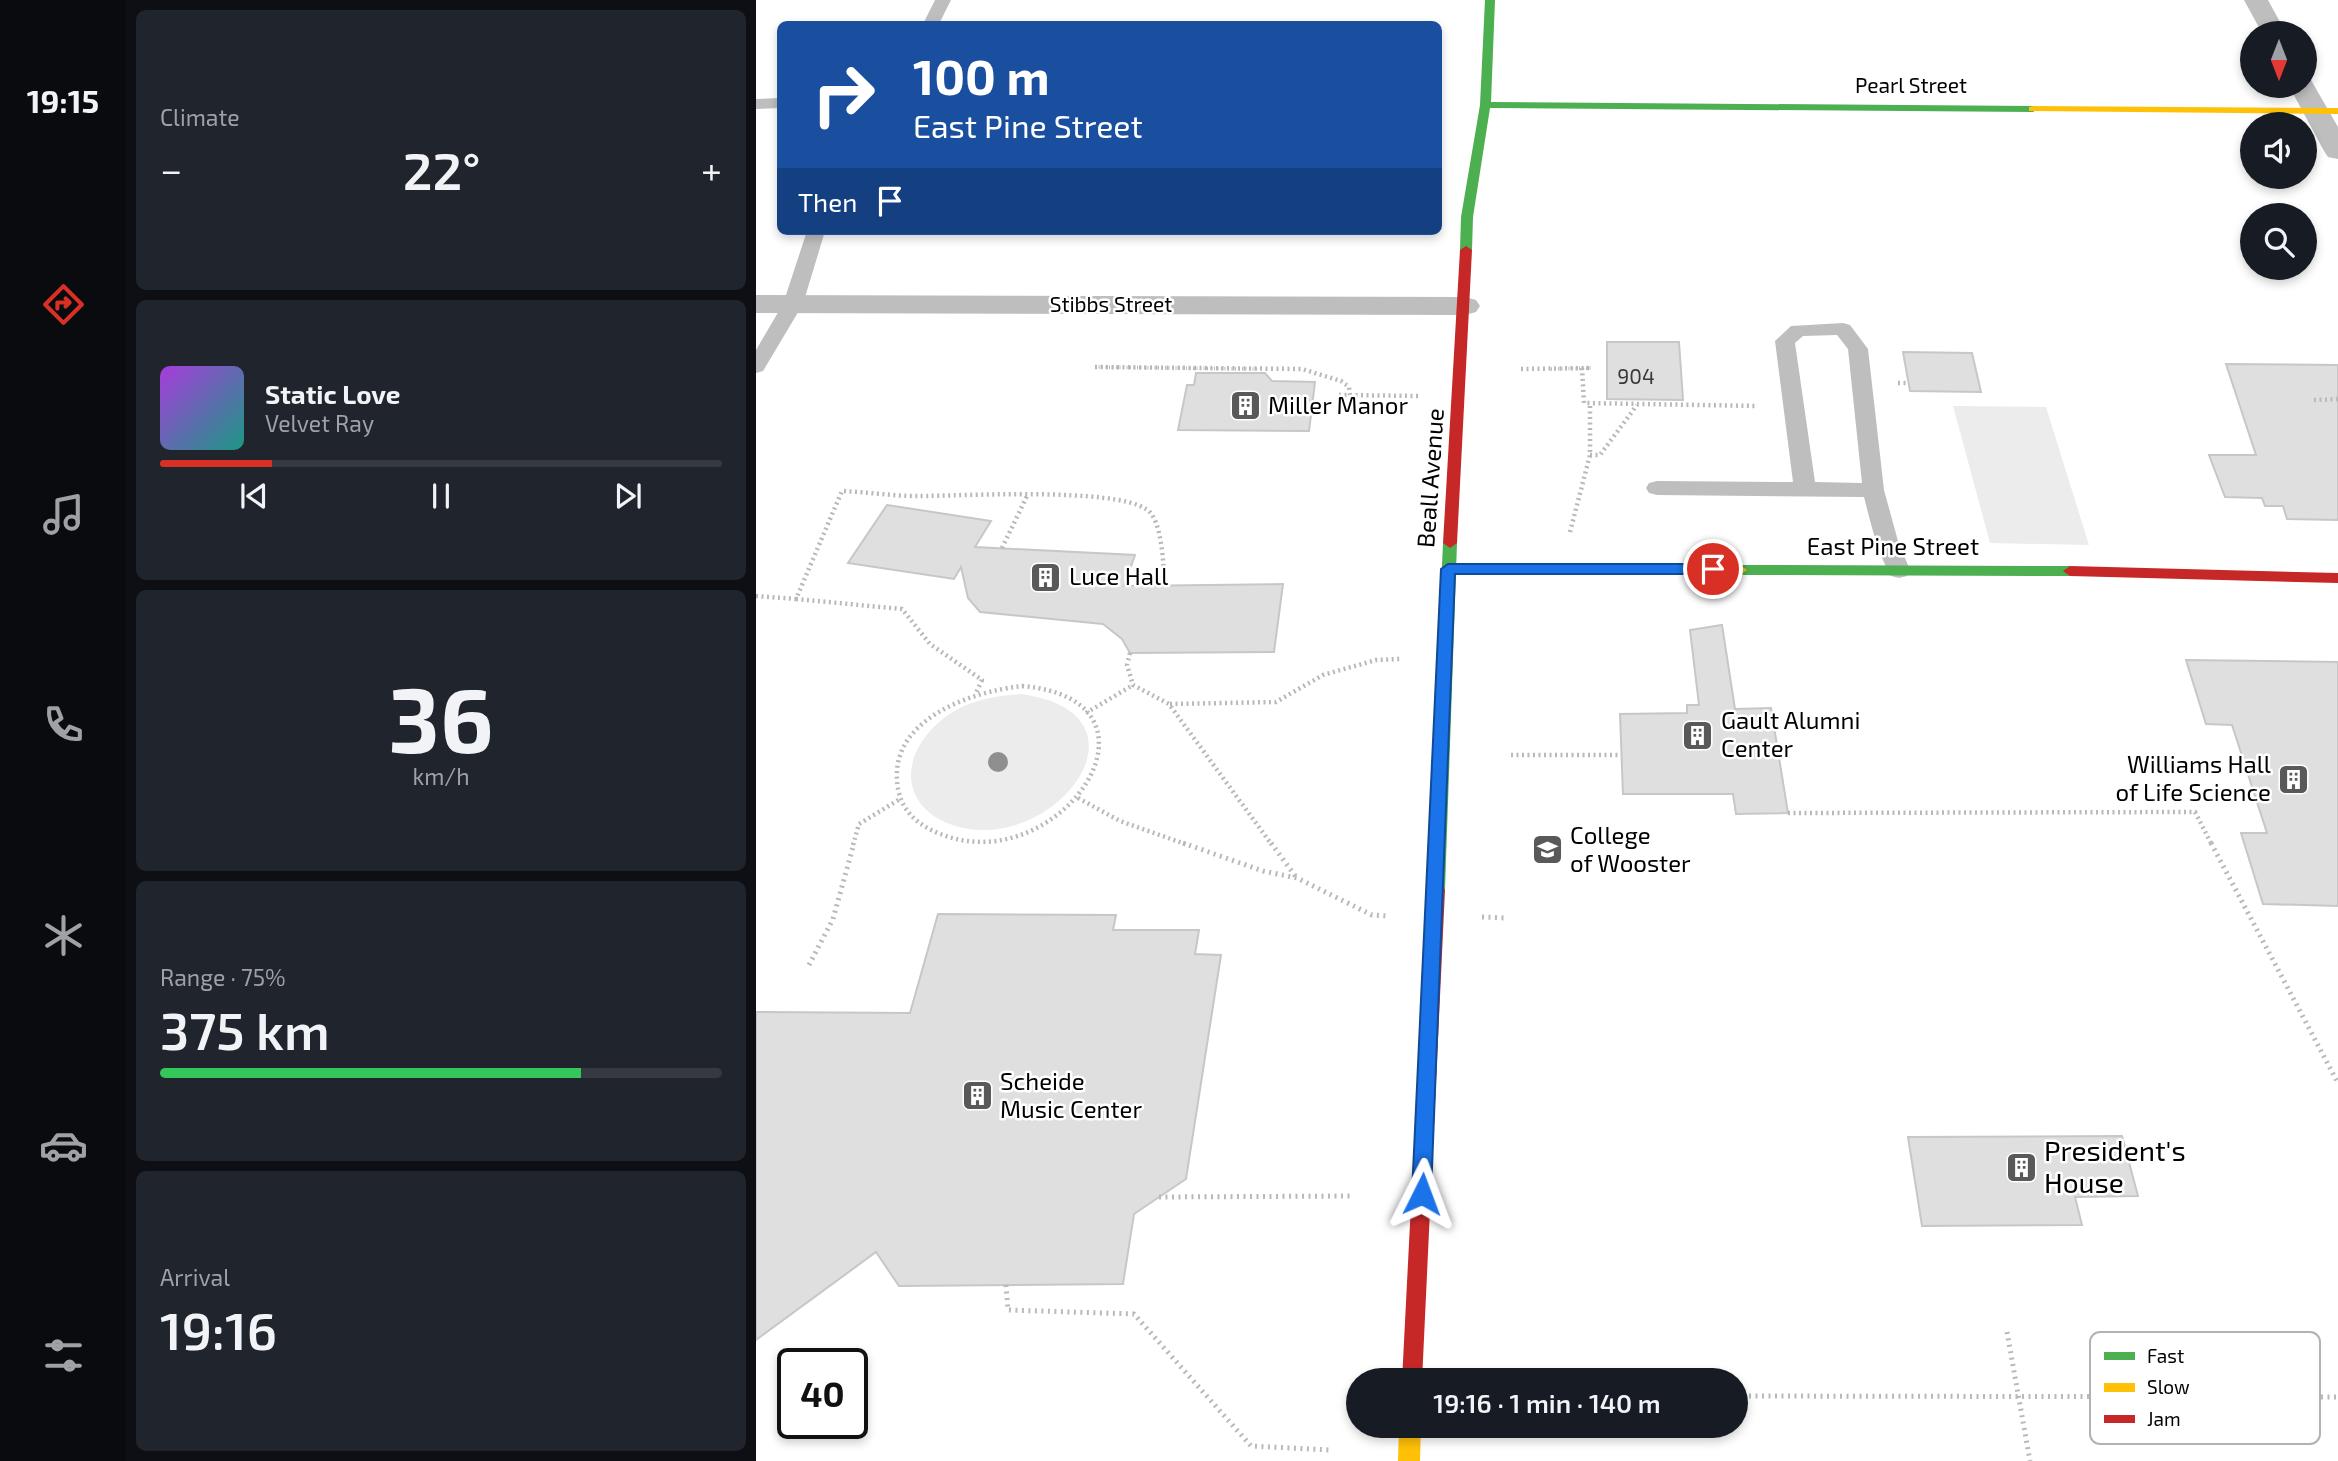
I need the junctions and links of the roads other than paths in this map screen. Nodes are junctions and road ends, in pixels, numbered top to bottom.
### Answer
1 (943, 0) edge
2 (1490, 0) edge
3 (2256, 0) edge
4 (932, 21) edge
5 (2267, 21) edge
6 (2314, 98) edge
7 (777, 103) edge
8 (756, 104) edge
9 (1485, 105) junction
10 (2327, 111) edge
11 (2338, 151) edge
12 (815, 235) edge
13 (756, 304) edge
14 (793, 304) junction
15 (1465, 306) junction
16 (756, 367) edge
17 (1657, 488) dead end
18 (1805, 490) junction
19 (1873, 490) junction
20 (1448, 569) junction
21 (1899, 570) junction
22 (2338, 578) edge
23 (1413, 1368) edge
24 (1410, 1438) edge
25 (1409, 1461) edge

1 - 4 lane
2 - 9 street, Beall Avenue
3 - 5 street
6 - 10 street
7 - 8 lane
9 - 10 street, Pearl Street
9 - 15 street, Beall Avenue
10 - 11 street
12 - 14 lane
13 - 14 street, Stibbs Street
14 - 15 street, Stibbs Street
14 - 16 lane
15 - 20 street, Beall Avenue
17 - 18 lane
18 - 19 lane
18 - 19 lane
19 - 21 lane
20 - 21 street, East Pine Street
20 - 23 street, Beall Avenue
21 - 22 street, East Pine Street
24 - 25 street

